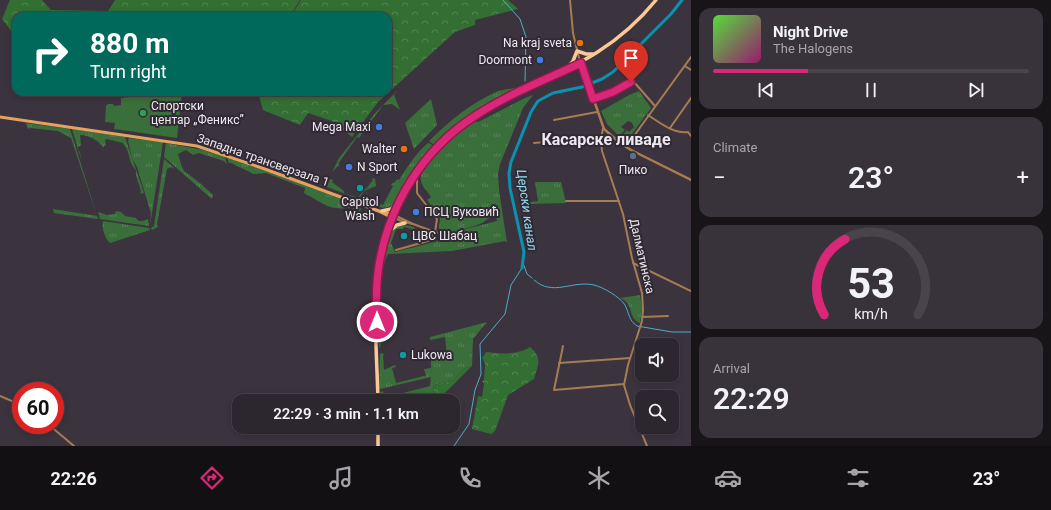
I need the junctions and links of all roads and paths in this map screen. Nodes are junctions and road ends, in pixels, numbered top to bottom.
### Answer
1 (570, 0) edge
2 (656, 0) edge
3 (577, 52) junction
4 (598, 53) junction
5 (691, 57) edge
6 (581, 63) junction
7 (685, 66) junction
8 (566, 70) junction
9 (691, 70) edge
10 (691, 98) edge
11 (593, 99) junction
12 (655, 106) junction
13 (597, 112) junction
14 (648, 116) junction
15 (0, 117) edge
16 (554, 120) dead end
17 (603, 128) junction
18 (670, 128) junction
19 (690, 131) edge
20 (691, 136) edge
21 (601, 137) junction
22 (534, 143) dead end
23 (626, 147) junction
24 (417, 170) junction
25 (691, 180) edge
26 (402, 198) junction
27 (618, 200) junction
28 (566, 202) dead end
29 (376, 210) junction
30 (382, 210) junction
31 (394, 216) junction
32 (405, 223) junction
33 (412, 224) junction
34 (435, 232) junction
35 (387, 233) junction
36 (396, 250) dead end
37 (633, 263) junction
38 (691, 291) edge
39 (668, 316) dead end
40 (642, 317) junction
41 (563, 346) dead end
42 (630, 358) junction
43 (559, 363) junction
44 (624, 384) junction
45 (378, 394) edge
46 (0, 396) edge
47 (12, 401) edge
48 (60, 434) edge
49 (378, 434) edge
50 (74, 446) edge
51 (378, 446) edge
52 (647, 446) edge

1 - 3 street
2 - 4 main road
3 - 4 main road
3 - 6 street
3 - 8 main road
4 - 6 main road
5 - 7 street
6 - 8 main road
6 - 11 street
7 - 9 street
7 - 12 street
8 - 24 main road
10 - 18 street
11 - 12 street
11 - 13 street
12 - 14 street
13 - 16 street
13 - 17 street
14 - 18 street
14 - 23 street
15 - 29 main road, Западна трансверзала 1
17 - 21 street, Далматинска
17 - 23 street
18 - 19 street
19 - 20 street
21 - 22 street
21 - 27 street, Далматинска
23 - 25 street
24 - 26 main road
24 - 34 street
26 - 30 main road
26 - 31 main road
27 - 28 street
27 - 37 street, Далматинска
29 - 30 main road, Западна трансверзала 1
29 - 31 main road, Западна трансверзала 1
30 - 31 main road, Западна трансверзала 1
31 - 32 street
31 - 33 street
31 - 35 main road
32 - 33 street
32 - 35 main road
33 - 34 street
34 - 36 street
35 - 45 main road
37 - 38 street
37 - 40 street, Далматинска
39 - 40 street
40 - 42 street, Далматинска
41 - 43 street
42 - 43 street
42 - 44 street, Далматинска
43 - 44 street
44 - 52 street, Далматинска
46 - 47 street
48 - 50 street
49 - 51 main road

